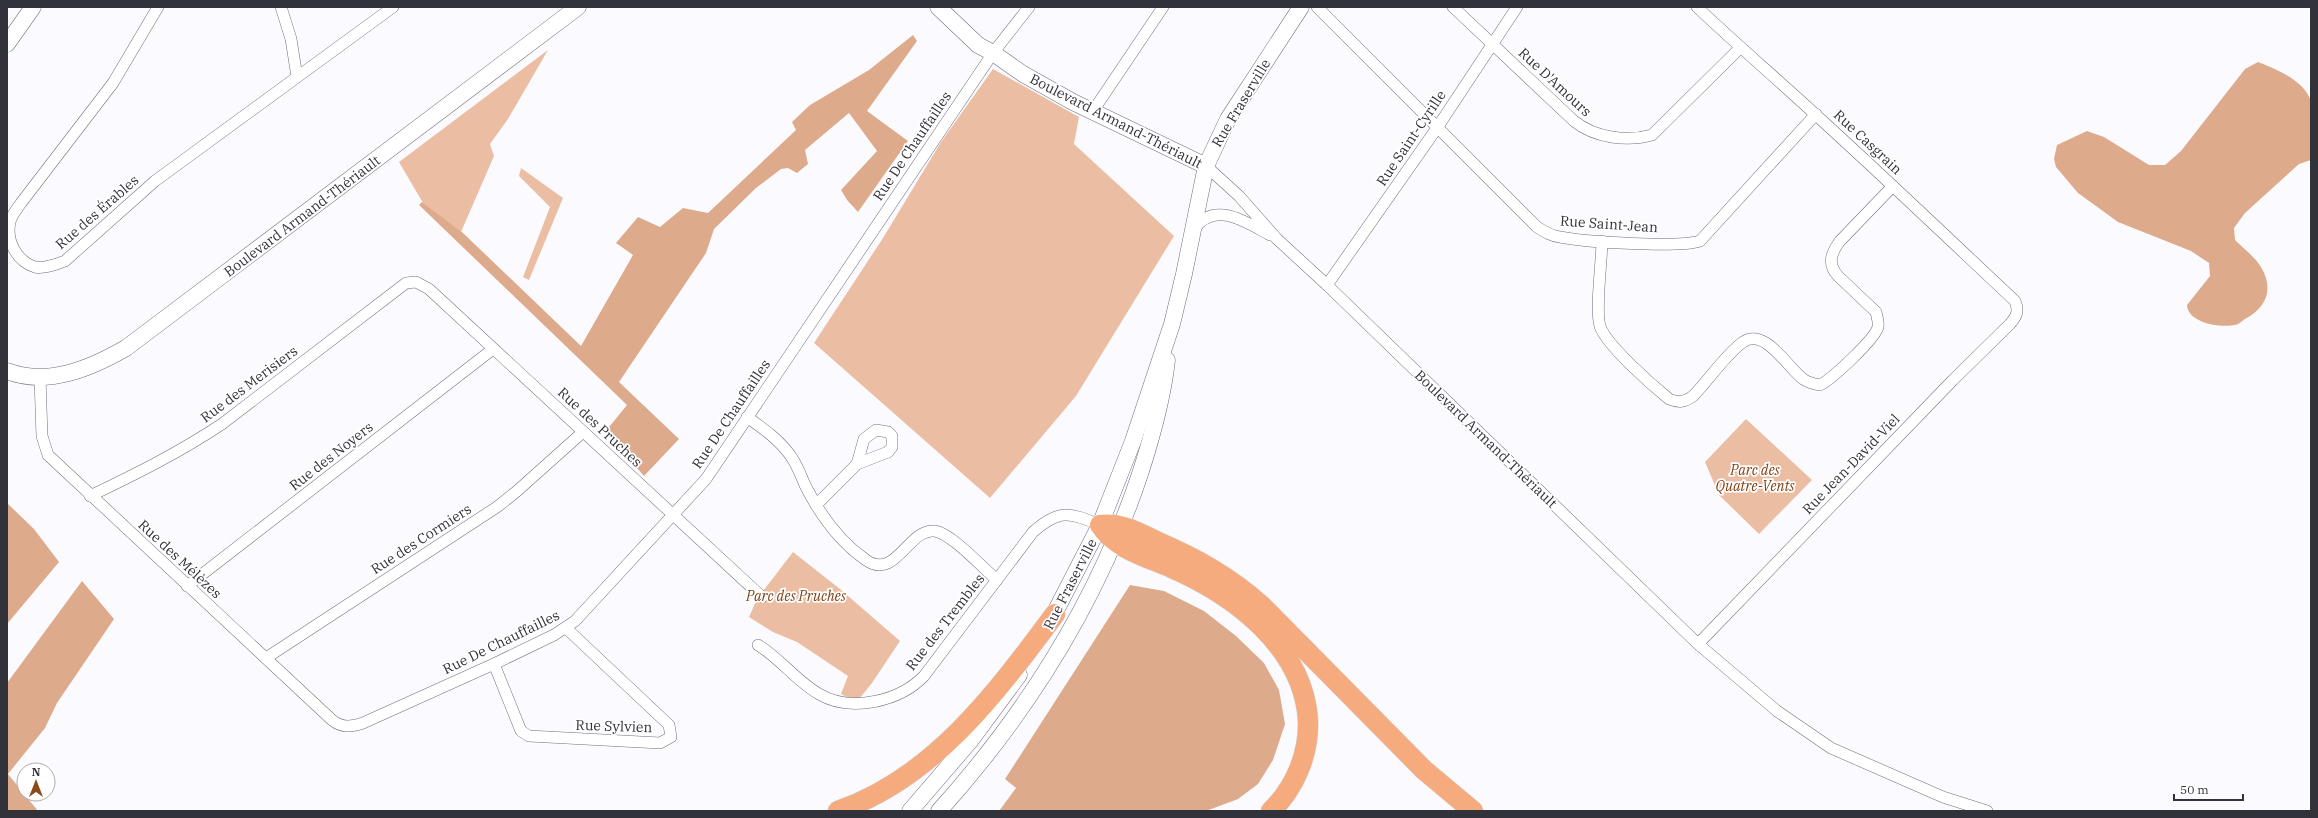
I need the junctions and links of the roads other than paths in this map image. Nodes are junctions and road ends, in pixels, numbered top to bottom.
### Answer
1 (33, 7) edge
2 (158, 7) edge
3 (281, 7) edge
4 (393, 7) edge
5 (578, 7) edge
6 (938, 7) edge
7 (952, 7) edge
8 (1029, 7) edge
9 (1163, 7) edge
10 (1301, 7) edge
11 (1317, 7) edge
12 (1453, 7) edge
13 (1517, 7) edge
14 (1697, 7) edge
15 (7, 44) edge
16 (1492, 44) junction
17 (1740, 48) junction
18 (993, 53) junction
19 (297, 77) junction
20 (1093, 111) junction
21 (1816, 114) junction
22 (1437, 128) junction
23 (1206, 166) junction
24 (1893, 186) junction
25 (1191, 233) junction
26 (1276, 239) junction
27 (1602, 241) junction
28 (416, 282) joint
29 (1327, 285) junction
30 (2015, 302) joint
31 (1172, 324) junction
32 (493, 349) junction
33 (7, 371) edge
34 (40, 378) junction
35 (747, 417) junction
36 (584, 432) junction
37 (857, 464) dead end
38 (90, 496) junction
39 (816, 505) junction
40 (673, 516) junction
41 (1100, 525) junction
42 (1118, 534) junction
43 (997, 580) junction
44 (187, 586) junction
45 (762, 597) dead end
46 (1056, 614) junction
47 (566, 628) junction
48 (1698, 644) junction
49 (758, 645) dead end
50 (266, 658) junction
51 (494, 664) junction
52 (355, 726) joint
53 (838, 811) edge
54 (910, 811) edge
55 (939, 811) edge
56 (1271, 811) edge
57 (1473, 811) edge
58 (1987, 811) edge

1 - 15 main road
2 - 19 street, Rue des Érables
3 - 19 street
4 - 19 street, Rue des Érables
5 - 34 main road, Boulevard Armand-Thériault
6 - 18 main road, Boulevard Armand-Thériault
7 - 18 main road, Boulevard Armand-Thériault
8 - 18 street, Rue De Chauffailles
9 - 20 street
10 - 23 main road, Rue Fraserville
11 - 22 street, Rue Saint-Jean
12 - 16 street, Rue D'Amours
13 - 16 street, Rue Saint-Cyrille
14 - 17 street, Rue Casgrain
16 - 17 street, Rue D'Amours
16 - 22 street, Rue Saint-Cyrille
17 - 21 street, Rue Casgrain
18 - 20 main road, Boulevard Armand-Thériault
18 - 35 street, Rue De Chauffailles
20 - 23 main road, Boulevard Armand-Thériault
21 - 24 street, Rue Casgrain
21 - 27 street, Rue Saint-Jean
22 - 27 street, Rue Saint-Jean
22 - 29 street, Rue Saint-Cyrille
23 - 25 main road, Rue Fraserville
23 - 26 street, Boulevard Armand-Thériault
24 - 27 street
24 - 30 street, Rue Casgrain
25 - 26 street
25 - 31 main road, Rue Fraserville
26 - 29 street, Boulevard Armand-Thériault
28 - 32 street, Rue des Pruches
28 - 38 street, Rue des Merisiers
29 - 48 street, Boulevard Armand-Thériault
30 - 48 street, Rue Jean-David-Viel
31 - 41 main road, Rue Fraserville
31 - 42 main road, Rue Fraserville
32 - 36 street, Rue des Pruches
32 - 44 street, Rue des Noyers
33 - 34 main road, Boulevard Armand-Thériault
34 - 38 street, Rue des Mélèzes
35 - 39 street
35 - 40 street, Rue De Chauffailles
36 - 40 street, Rue des Pruches
36 - 50 street, Rue des Cormiers
37 - 39 street
38 - 44 street, Rue des Mélèzes
39 - 43 street
40 - 45 street, Rue des Pruches
40 - 47 street, Rue De Chauffailles
41 - 42 highway
41 - 43 street, Rue des Trembles
41 - 46 main road, Rue Fraserville
42 - 55 main road, Rue Fraserville
42 - 56 highway
42 - 57 highway
43 - 49 street, Rue des Trembles
44 - 50 street, Rue des Mélèzes
46 - 53 highway
46 - 54 main road, Rue Fraserville
47 - 51 street, Rue De Chauffailles
47 - 51 street, Rue Sylvien
48 - 58 street, Boulevard Armand-Thériault
50 - 52 street, Rue des Mélèzes
51 - 52 street, Rue De Chauffailles

